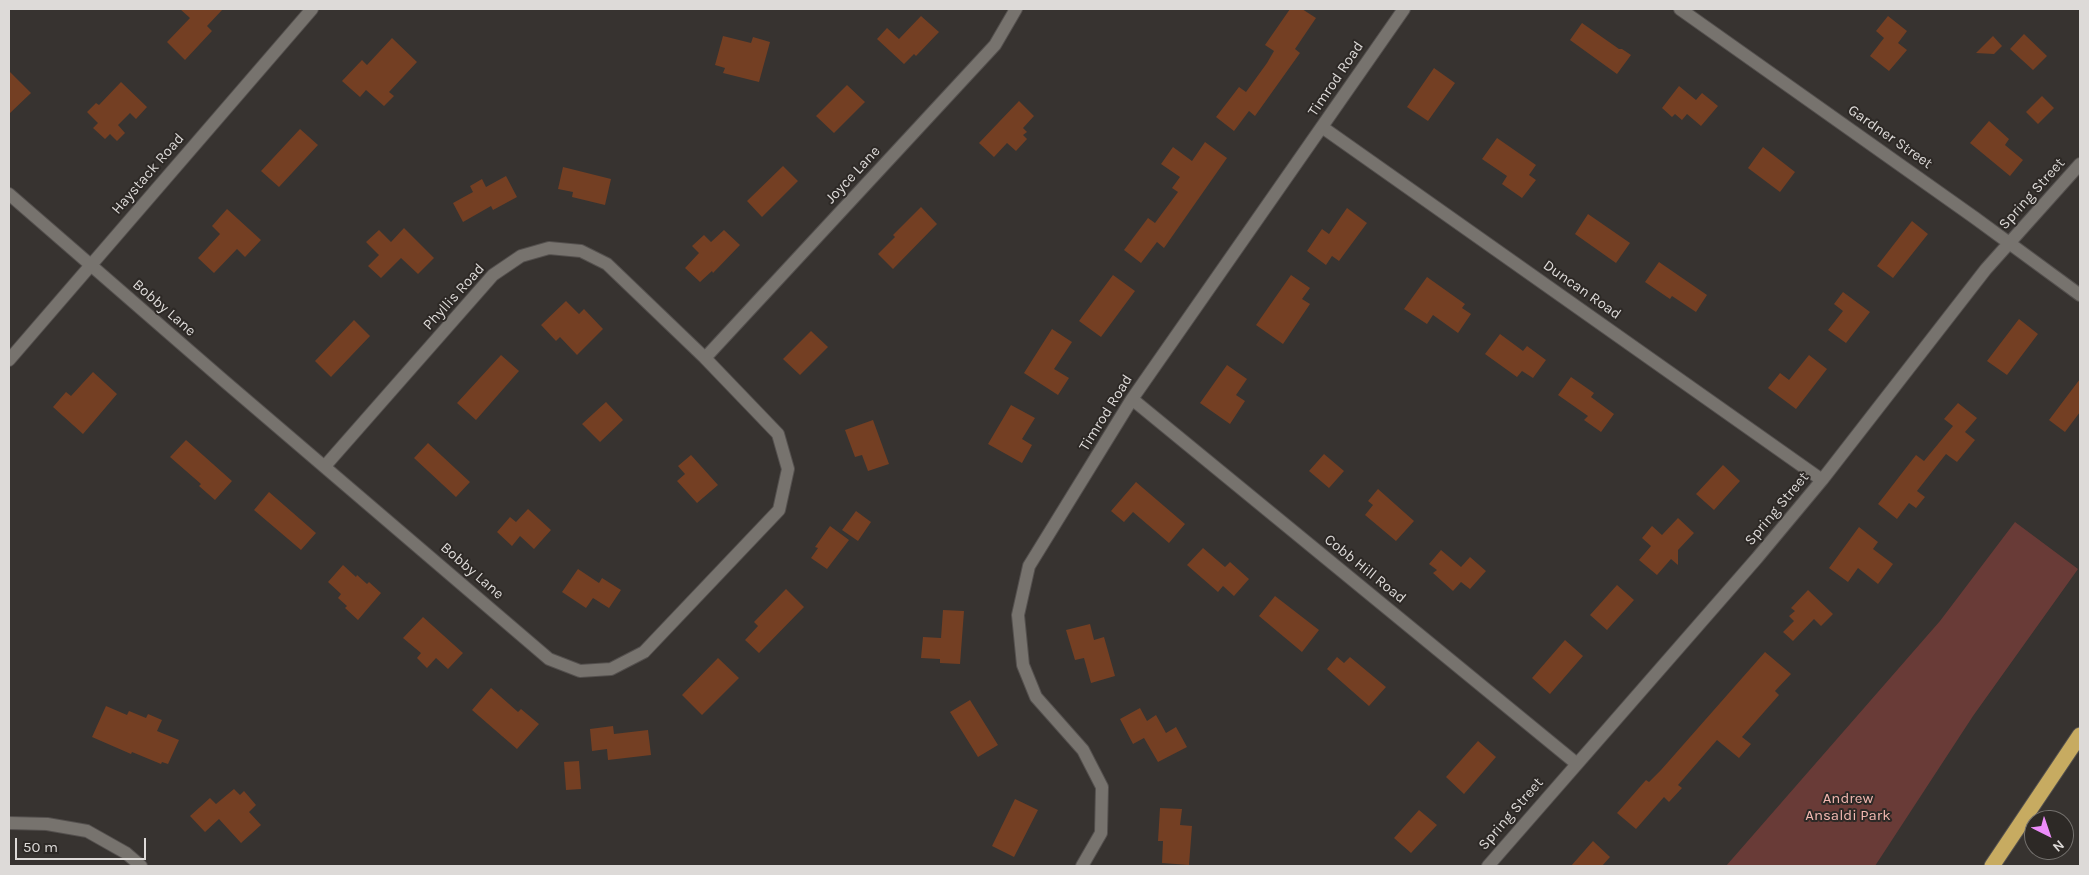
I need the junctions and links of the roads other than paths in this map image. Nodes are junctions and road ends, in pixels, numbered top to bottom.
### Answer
1 (312, 9) edge
2 (1016, 9) edge
3 (1404, 9) edge
4 (1680, 9) edge
5 (1322, 127) junction
6 (2080, 164) edge
7 (9, 194) edge
8 (2009, 242) junction
9 (90, 265) junction
10 (2080, 295) edge
11 (705, 358) junction
12 (9, 360) edge
13 (1132, 399) junction
14 (325, 466) junction
15 (1822, 480) junction
16 (2080, 735) edge
17 (1577, 764) junction
18 (9, 823) edge
19 (141, 866) edge
20 (1082, 866) edge
21 (1488, 866) edge
22 (1992, 866) edge

1 - 9 street, Haystack Road
2 - 11 street, Joyce Lane
3 - 5 street, Timrod Road
4 - 8 street, Gardner Street
5 - 13 street, Timrod Road
5 - 15 street, Duncan Road
6 - 8 street, Spring Street
7 - 9 street, Bobby Lane
8 - 10 street, Gardner Street
8 - 15 street, Spring Street
9 - 12 street, Haystack Road
9 - 14 street, Bobby Lane
11 - 14 street, Phyllis Road
11 - 14 street, Bobby Lane
13 - 17 street, Cobb Hill Road
13 - 20 street, Timrod Road
15 - 17 street, Spring Street
16 - 22 highway
17 - 21 street, Spring Street
18 - 19 street

